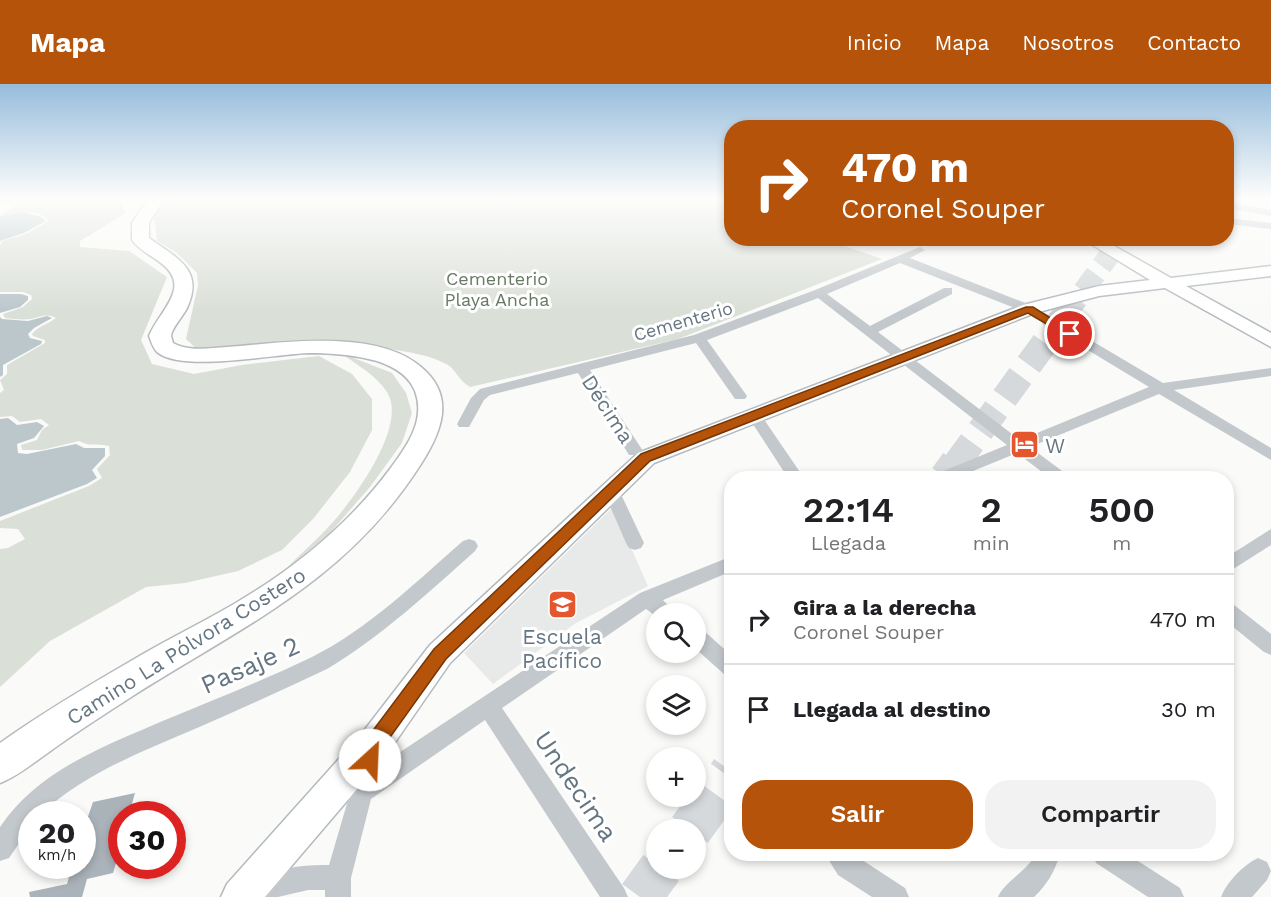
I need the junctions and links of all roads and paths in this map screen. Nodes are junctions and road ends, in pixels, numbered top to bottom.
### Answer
1 (140, 237) edge
2 (1103, 246) edge
3 (920, 250) dead end
4 (901, 259) junction
5 (1271, 271) edge
6 (1166, 283) junction
7 (948, 291) dead end
8 (819, 293) junction
9 (1029, 309) junction
10 (870, 331) junction
11 (699, 338) junction
12 (1271, 341) edge
13 (903, 357) junction
14 (581, 367) junction
15 (1271, 372) edge
16 (1160, 388) junction
17 (740, 396) dead end
18 (754, 415) junction
19 (464, 424) dead end
20 (1020, 446) junction
21 (635, 451) dead end
22 (1271, 455) edge
23 (791, 471) edge
24 (959, 471) tunnel mouth
25 (1051, 471) edge
26 (611, 490) junction
27 (1271, 536) edge
28 (635, 543) dead end
29 (469, 546) dead end
30 (1234, 561) edge
31 (724, 566) edge
32 (647, 598) junction
33 (653, 603) edge
34 (1234, 617) edge
35 (706, 645) edge
36 (1271, 646) edge
37 (724, 662) edge
38 (489, 707) junction
39 (375, 743) junction
40 (0, 765) edge
41 (361, 792) junction
42 (0, 849) edge
43 (843, 861) edge
44 (1046, 861) edge
45 (1117, 861) edge
46 (1258, 871) dead end
47 (338, 887) edge
48 (242, 895) edge
49 (615, 897) edge
50 (896, 897) edge
51 (1011, 897) edge
52 (1172, 897) edge
53 (1234, 897) edge

1 - 40 main road, Camino La Pólvora Costero
2 - 6 street
3 - 4 street, Cementerio
4 - 8 street, Cementerio
4 - 9 street
5 - 6 street
6 - 9 street
6 - 12 street
7 - 10 street
8 - 10 street
8 - 11 street, Cementerio
9 - 13 street
9 - 16 street
10 - 13 street
11 - 14 street, Cementerio
11 - 17 street
13 - 18 street
13 - 20 street
14 - 19 street, Cementerio
14 - 21 street, Décima
15 - 16 street
16 - 20 street
16 - 22 street
18 - 23 street
18 - 26 street
20 - 24 street
20 - 25 street
26 - 28 street
26 - 39 street
27 - 30 street
29 - 42 street, Pasaje 2
31 - 32 street
32 - 33 street
32 - 38 street
34 - 36 street
35 - 37 street
38 - 41 street
38 - 49 street, Undecima
39 - 41 street
39 - 48 street
41 - 47 street
43 - 50 street
44 - 51 street
45 - 52 street
46 - 53 street
47 - 48 street

